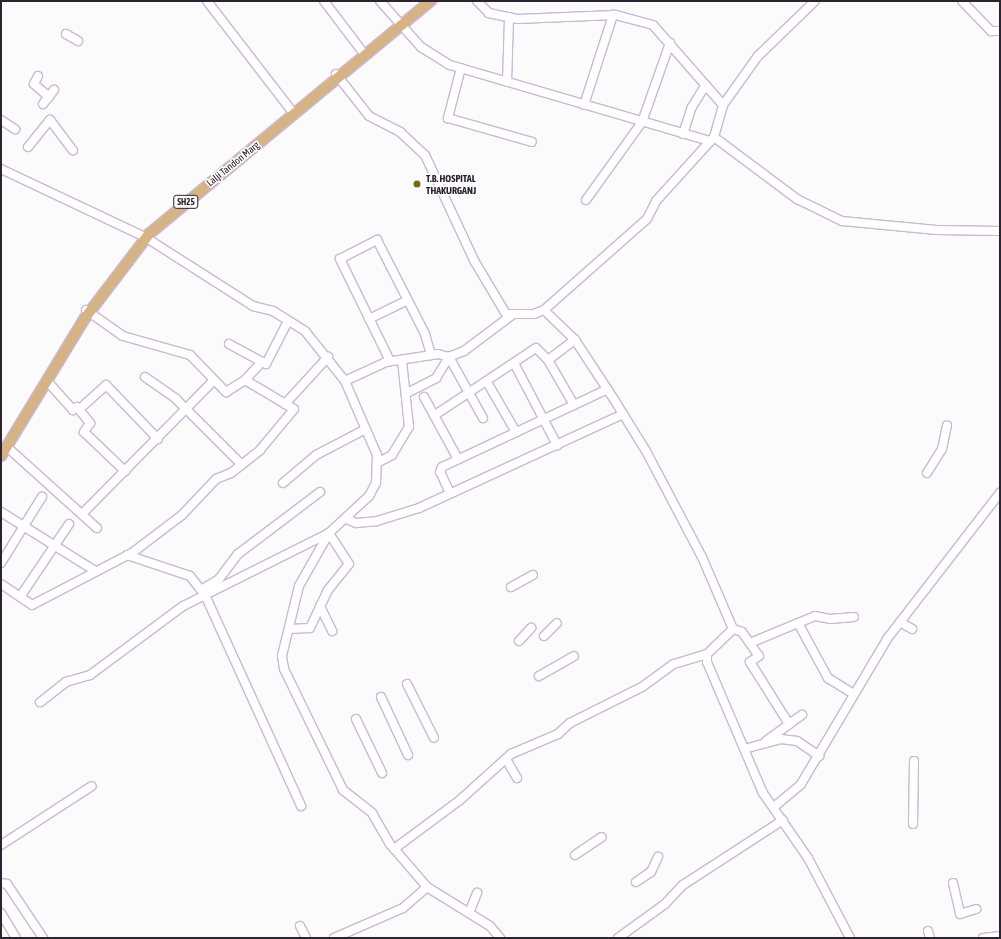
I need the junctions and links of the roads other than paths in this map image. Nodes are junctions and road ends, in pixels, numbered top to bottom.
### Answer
1 (207, 1) edge
2 (324, 1) edge
3 (380, 1) edge
4 (424, 1) edge
5 (431, 1) edge
6 (476, 1) edge
7 (815, 1) edge
8 (962, 1) edge
9 (613, 15) junction
10 (509, 17) junction
11 (399, 24) junction
12 (1000, 31) edge
13 (66, 34) dead end
14 (78, 40) dead end
15 (670, 43) junction
16 (364, 53) junction
17 (461, 68) junction
18 (38, 76) dead end
19 (337, 76) junction
20 (507, 82) junction
21 (706, 85) junction
22 (54, 90) dead end
23 (49, 97) junction
24 (43, 104) dead end
25 (584, 105) junction
26 (723, 105) junction
27 (293, 112) junction
28 (1, 120) edge
29 (642, 122) junction
30 (15, 129) dead end
31 (684, 134) junction
32 (712, 139) junction
33 (532, 142) dead end
34 (28, 147) dead end
35 (73, 150) dead end
36 (1, 169) edge
37 (586, 200) dead end
38 (1000, 231) edge
39 (143, 237) junction
40 (408, 300) junction
41 (544, 310) junction
42 (88, 311) junction
43 (512, 315) junction
44 (369, 319) junction
45 (288, 321) junction
46 (575, 340) junction
47 (228, 344) dead end
48 (431, 355) junction
49 (328, 357) junction
50 (449, 357) junction
51 (402, 360) junction
52 (548, 360) junction
53 (390, 361) junction
54 (262, 362) junction
55 (514, 363) junction
56 (145, 377) dead end
57 (245, 380) junction
58 (47, 381) junction
59 (214, 381) junction
60 (345, 381) junction
61 (486, 382) junction
62 (608, 389) junction
63 (469, 393) junction
64 (407, 394) junction
65 (424, 397) dead end
66 (285, 404) junction
67 (84, 405) dead end
68 (574, 405) junction
69 (185, 410) junction
70 (623, 414) junction
71 (435, 415) junction
72 (483, 418) dead end
73 (544, 419) junction
74 (947, 426) dead end
75 (364, 430) junction
76 (516, 432) junction
77 (158, 439) junction
78 (556, 445) junction
79 (4, 447) edge
80 (1, 456) edge
81 (458, 459) junction
82 (377, 463) junction
83 (242, 465) junction
84 (125, 471) junction
85 (927, 473) dead end
86 (283, 483) dead end
87 (320, 492) dead end
88 (1000, 493) edge
89 (450, 494) junction
90 (42, 496) dead end
91 (1, 512) edge
92 (82, 514) junction
93 (347, 519) junction
94 (69, 524) dead end
95 (24, 528) junction
96 (97, 528) dead end
97 (329, 533) junction
98 (55, 546) junction
99 (127, 555) junction
100 (1, 563) edge
101 (95, 571) junction
102 (533, 575) dead end
103 (1, 584) edge
104 (511, 587) dead end
105 (203, 592) junction
106 (20, 597) junction
107 (320, 606) junction
108 (854, 617) dead end
109 (900, 622) junction
110 (557, 623) dead end
111 (798, 623) junction
112 (531, 628) dead end
113 (290, 629) junction
114 (733, 629) junction
115 (912, 629) dead end
116 (332, 631) dead end
117 (544, 636) dead end
118 (518, 641) dead end
119 (750, 643) junction
120 (707, 654) junction
121 (574, 656) dead end
122 (697, 656) junction
123 (707, 662) junction
124 (539, 676) dead end
125 (407, 684) dead end
126 (852, 693) junction
127 (381, 697) dead end
128 (40, 702) dead end
129 (802, 714) dead end
130 (356, 719) dead end
131 (789, 724) junction
132 (434, 738) dead end
133 (765, 741) junction
134 (744, 749) junction
135 (408, 755) dead end
136 (819, 756) junction
137 (506, 759) junction
138 (914, 761) dead end
139 (382, 773) dead end
140 (517, 778) dead end
141 (92, 786) dead end
142 (301, 806) dead end
143 (774, 807) junction
144 (783, 820) junction
145 (913, 824) dead end
146 (602, 837) dead end
147 (1, 844) edge
148 (394, 849) junction
149 (575, 855) dead end
150 (658, 857) dead end
151 (636, 882) dead end
152 (1, 883) edge
153 (953, 883) dead end
154 (427, 887) junction
155 (477, 893) dead end
156 (976, 909) dead end
157 (1, 913) edge
158 (469, 913) junction
159 (300, 926) dead end
160 (1000, 936) edge
161 (16, 938) edge
162 (43, 938) edge
163 (306, 938) edge
164 (334, 938) edge
165 (500, 938) edge
166 (618, 938) edge
167 (850, 938) edge
168 (983, 938) edge

1 - 27 street
2 - 16 street
3 - 11 street
4 - 11 main road, Lalji Tandon Marg / SH25
5 - 11 main road, Lalji Tandon Marg / SH25
6 - 10 street
7 - 26 street
8 - 12 street
9 - 10 street
9 - 15 street
9 - 25 street
10 - 20 street
11 - 16 main road, Lalji Tandon Marg / SH25
11 - 17 street
13 - 14 street
15 - 21 street
15 - 29 street
16 - 19 main road, Lalji Tandon Marg / SH25
17 - 20 street
17 - 33 street
18 - 23 street
19 - 27 main road, Lalji Tandon Marg / SH25
19 - 43 street
20 - 25 street
21 - 26 street
21 - 31 street
22 - 23 street
23 - 24 street
25 - 29 street
26 - 32 street
27 - 39 main road, Lalji Tandon Marg / SH25
28 - 30 street
29 - 31 street
29 - 37 street
31 - 32 street
32 - 38 street
32 - 41 street
34 - 35 street
36 - 39 street
39 - 42 main road, Lalji Tandon Marg / SH25
39 - 45 street
40 - 44 street
40 - 44 street
40 - 48 street
41 - 43 street
41 - 46 street
42 - 58 main road, Lalji Tandon Marg / SH25
42 - 59 street
42 - 79 main road, Lalji Tandon Marg / SH25
43 - 50 street
44 - 53 street
45 - 49 street
45 - 54 street
46 - 52 street
46 - 62 street
47 - 54 street
48 - 50 street
48 - 51 street
49 - 60 street
49 - 66 street
50 - 63 street
50 - 64 street
51 - 53 street
51 - 64 street
52 - 55 street
52 - 68 street
53 - 60 street
54 - 57 street
55 - 61 street
55 - 73 street
56 - 69 street
57 - 59 street
57 - 66 street
58 - 79 main road, Lalji Tandon Marg / SH25
58 - 84 street
59 - 69 street
60 - 75 street
61 - 63 street
61 - 76 street
62 - 68 street
62 - 70 street
63 - 71 street
63 - 72 street
64 - 82 street
65 - 71 street
66 - 83 street
67 - 77 street
68 - 73 street
69 - 77 street
69 - 83 street
70 - 78 street
70 - 114 street
71 - 81 street
73 - 76 street
73 - 78 street
74 - 85 street
75 - 82 street
75 - 86 street
76 - 81 street
77 - 84 street
78 - 89 street
79 - 80 main road, Lalji Tandon Marg / SH25
79 - 92 street
81 - 89 street
82 - 93 street
83 - 99 street
84 - 92 street
87 - 105 street
88 - 109 street
89 - 93 street
90 - 95 street
91 - 95 street
92 - 96 street
93 - 97 street
94 - 98 street
95 - 98 street
95 - 100 street
97 - 105 street
97 - 107 street
97 - 113 street
98 - 101 street
98 - 106 street
99 - 101 street
99 - 105 street
101 - 106 street
102 - 104 street
103 - 106 street
105 - 128 street
105 - 142 street
107 - 113 street
107 - 116 street
108 - 111 street
109 - 115 street
109 - 126 street
110 - 117 street
111 - 119 street
111 - 126 street
112 - 118 street
113 - 148 street
114 - 119 street
114 - 120 street
119 - 131 street
120 - 122 street
120 - 123 street
121 - 124 street
122 - 123 street
122 - 137 street
123 - 134 street
125 - 132 street
126 - 136 street
127 - 135 street
129 - 131 street
130 - 139 street
131 - 133 street
133 - 134 street
133 - 136 street
134 - 143 street
136 - 143 street
137 - 140 street
137 - 148 street
138 - 145 street
141 - 147 street
143 - 144 street
144 - 166 street
144 - 167 street
146 - 149 street
148 - 154 street
150 - 151 street
152 - 162 street
153 - 156 street
154 - 158 street
154 - 164 street
155 - 158 street
157 - 161 street
158 - 165 street
159 - 163 street
160 - 168 street

